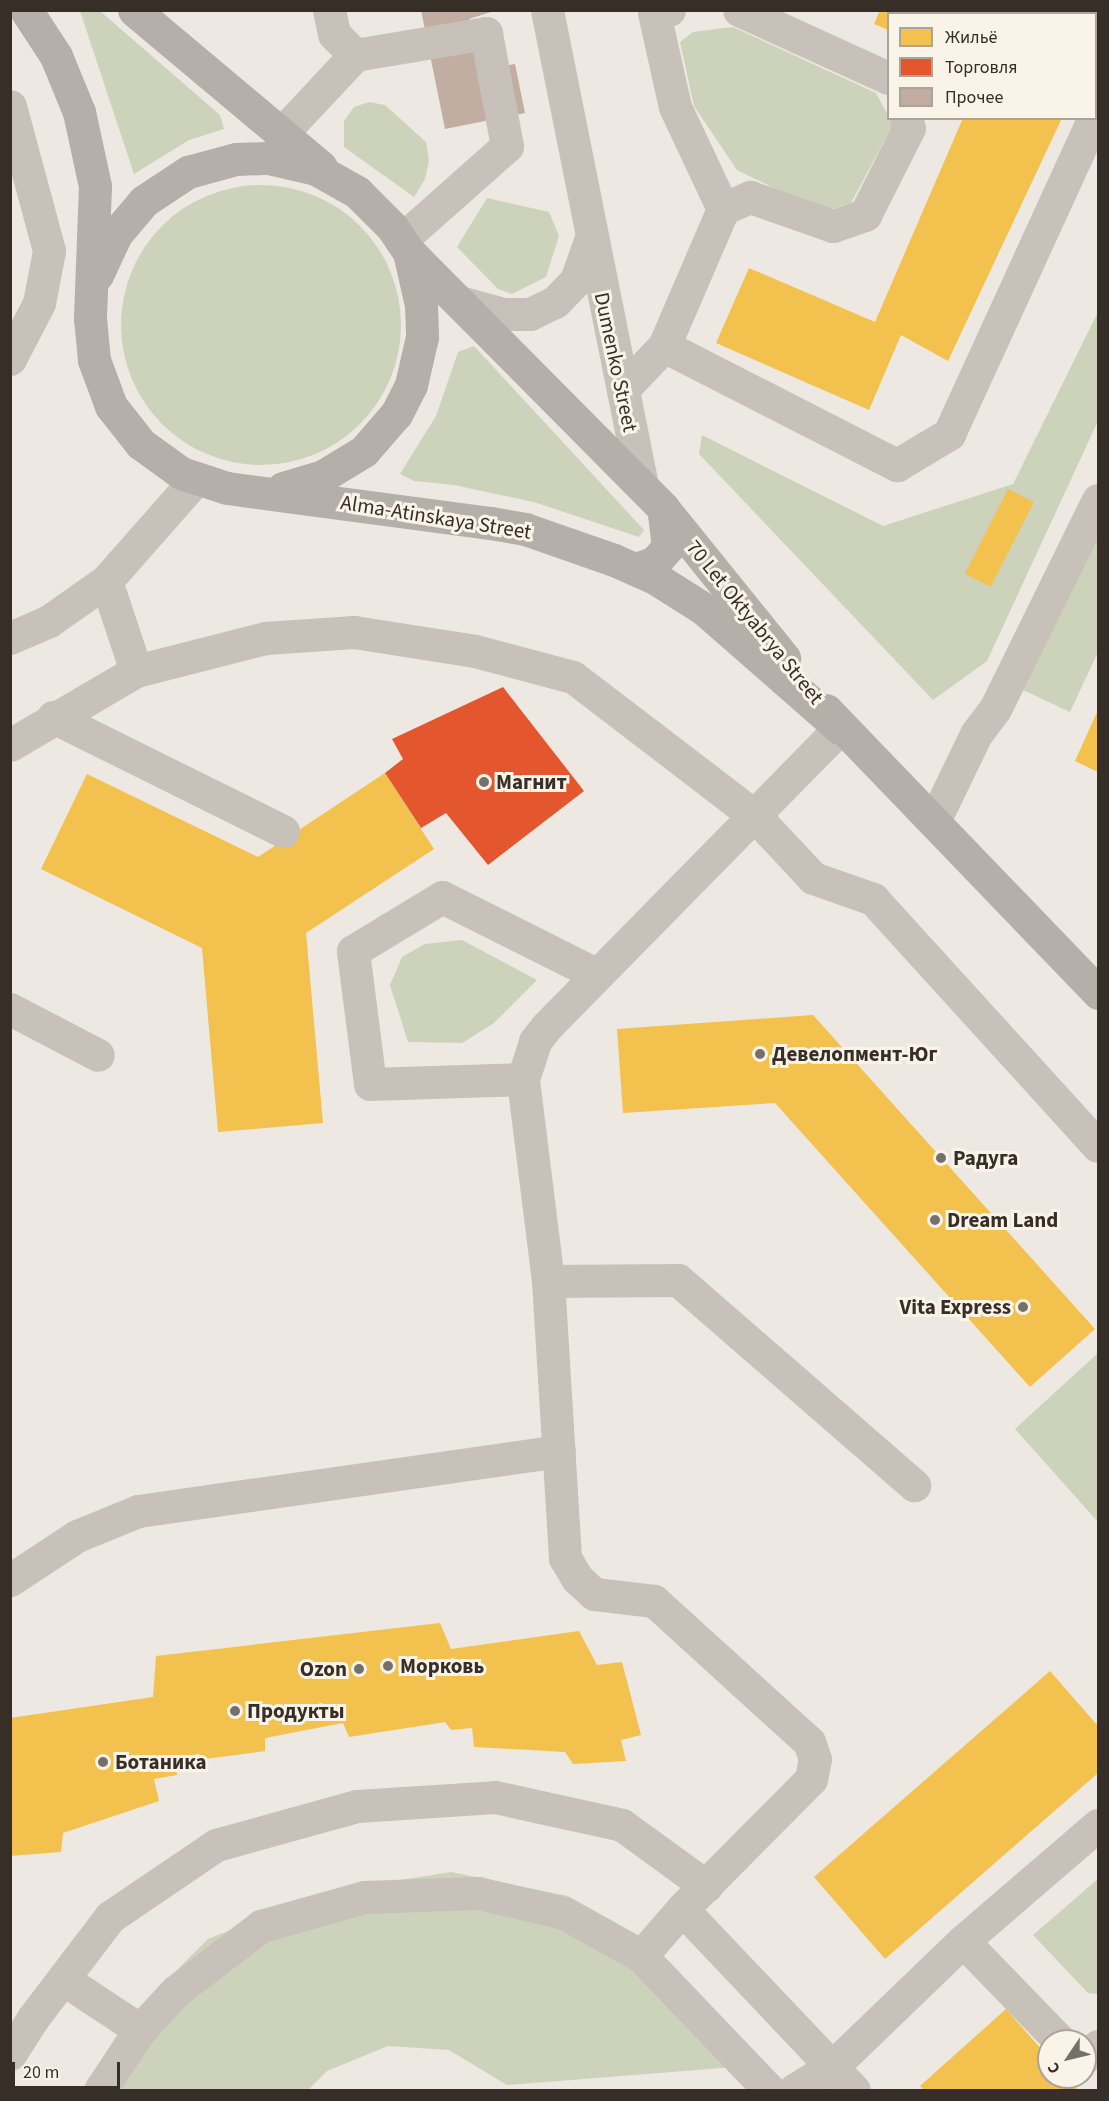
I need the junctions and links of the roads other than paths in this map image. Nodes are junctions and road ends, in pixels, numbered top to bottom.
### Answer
1 (26, 10) edge
2 (134, 10) edge
3 (329, 10) edge
4 (547, 10) edge
5 (669, 10) edge
6 (739, 10) edge
7 (1097, 10) edge
8 (1098, 21) edge
9 (356, 55) junction
10 (887, 78) edge
11 (10, 106) edge
12 (907, 120) edge
13 (1094, 120) edge
14 (282, 133) junction
15 (331, 176) junction
16 (723, 209) junction
17 (591, 238) junction
18 (405, 246) junction
19 (459, 302) junction
20 (90, 318) junction
21 (663, 346) junction
22 (10, 359) edge
23 (623, 389) junction
24 (196, 479) junction
25 (260, 491) junction
26 (652, 497) junction
27 (1098, 500) edge
28 (636, 569) junction
29 (106, 581) junction
30 (10, 638) edge
31 (136, 671) junction
32 (53, 717) junction
33 (840, 728) junction
34 (10, 746) edge
35 (755, 816) junction
36 (934, 821) junction
37 (283, 831) dead end
38 (596, 974) junction
39 (1098, 993) edge
40 (10, 1010) edge
41 (98, 1054) dead end
42 (523, 1079) junction
43 (1098, 1146) edge
44 (548, 1281) junction
45 (559, 1451) junction
46 (914, 1485) dead end
47 (10, 1580) edge
48 (1098, 1825) edge
49 (706, 1886) junction
50 (682, 1909) junction
51 (963, 1941) junction
52 (641, 1956) junction
53 (63, 1979) junction
54 (22, 2011) edge
55 (1048, 2029) edge
56 (140, 2030) junction
57 (10, 2054) edge
58 (833, 2066) junction
59 (100, 2091) edge
60 (769, 2091) edge
61 (794, 2091) edge
62 (854, 2091) edge

1 - 20 main road, Alma-Atinskaya Street
2 - 14 main road, Alma-Atinskaya Street
3 - 9 street
4 - 17 street, Dumenko Street
5 - 16 street
6 - 10 street
7 - 8 street
9 - 14 street
9 - 18 street
11 - 22 street
12 - 16 street
13 - 21 street
14 - 15 main road, Alma-Atinskaya Street
15 - 18 main road, Alma-Atinskaya Street
15 - 20 main road, Alma-Atinskaya Street
16 - 21 street
17 - 19 street, Dumenko Street
17 - 23 street, Dumenko Street
18 - 19 main road, 70 Let Oktyabrya Street
18 - 25 main road, Alma-Atinskaya Street
19 - 26 main road, 70 Let Oktyabrya Street
20 - 24 main road, Alma-Atinskaya Street
21 - 23 street
23 - 26 street, Dumenko Street
24 - 25 main road, Alma-Atinskaya Street
24 - 29 street
25 - 28 main road, Alma-Atinskaya Street
26 - 28 main road
26 - 33 main road, 70 Let Oktyabrya Street
27 - 36 street
28 - 33 main road, Alma-Atinskaya Street
29 - 30 street
29 - 31 street
31 - 32 street
31 - 35 street
32 - 34 street
32 - 37 street
33 - 35 street
33 - 36 main road, 70 Let Oktyabrya Street
35 - 38 street
35 - 43 street
36 - 39 main road, 70 Let Oktyabrya Street
38 - 42 street
38 - 42 street
40 - 41 street
42 - 44 street
44 - 45 street
44 - 46 street
45 - 47 street
45 - 49 street
48 - 51 street
49 - 50 street
49 - 53 street
50 - 52 street
50 - 58 street
51 - 55 street
51 - 58 street
52 - 56 street
52 - 60 street
53 - 54 street
53 - 56 street
54 - 57 street
56 - 59 street
58 - 61 street
58 - 62 street

